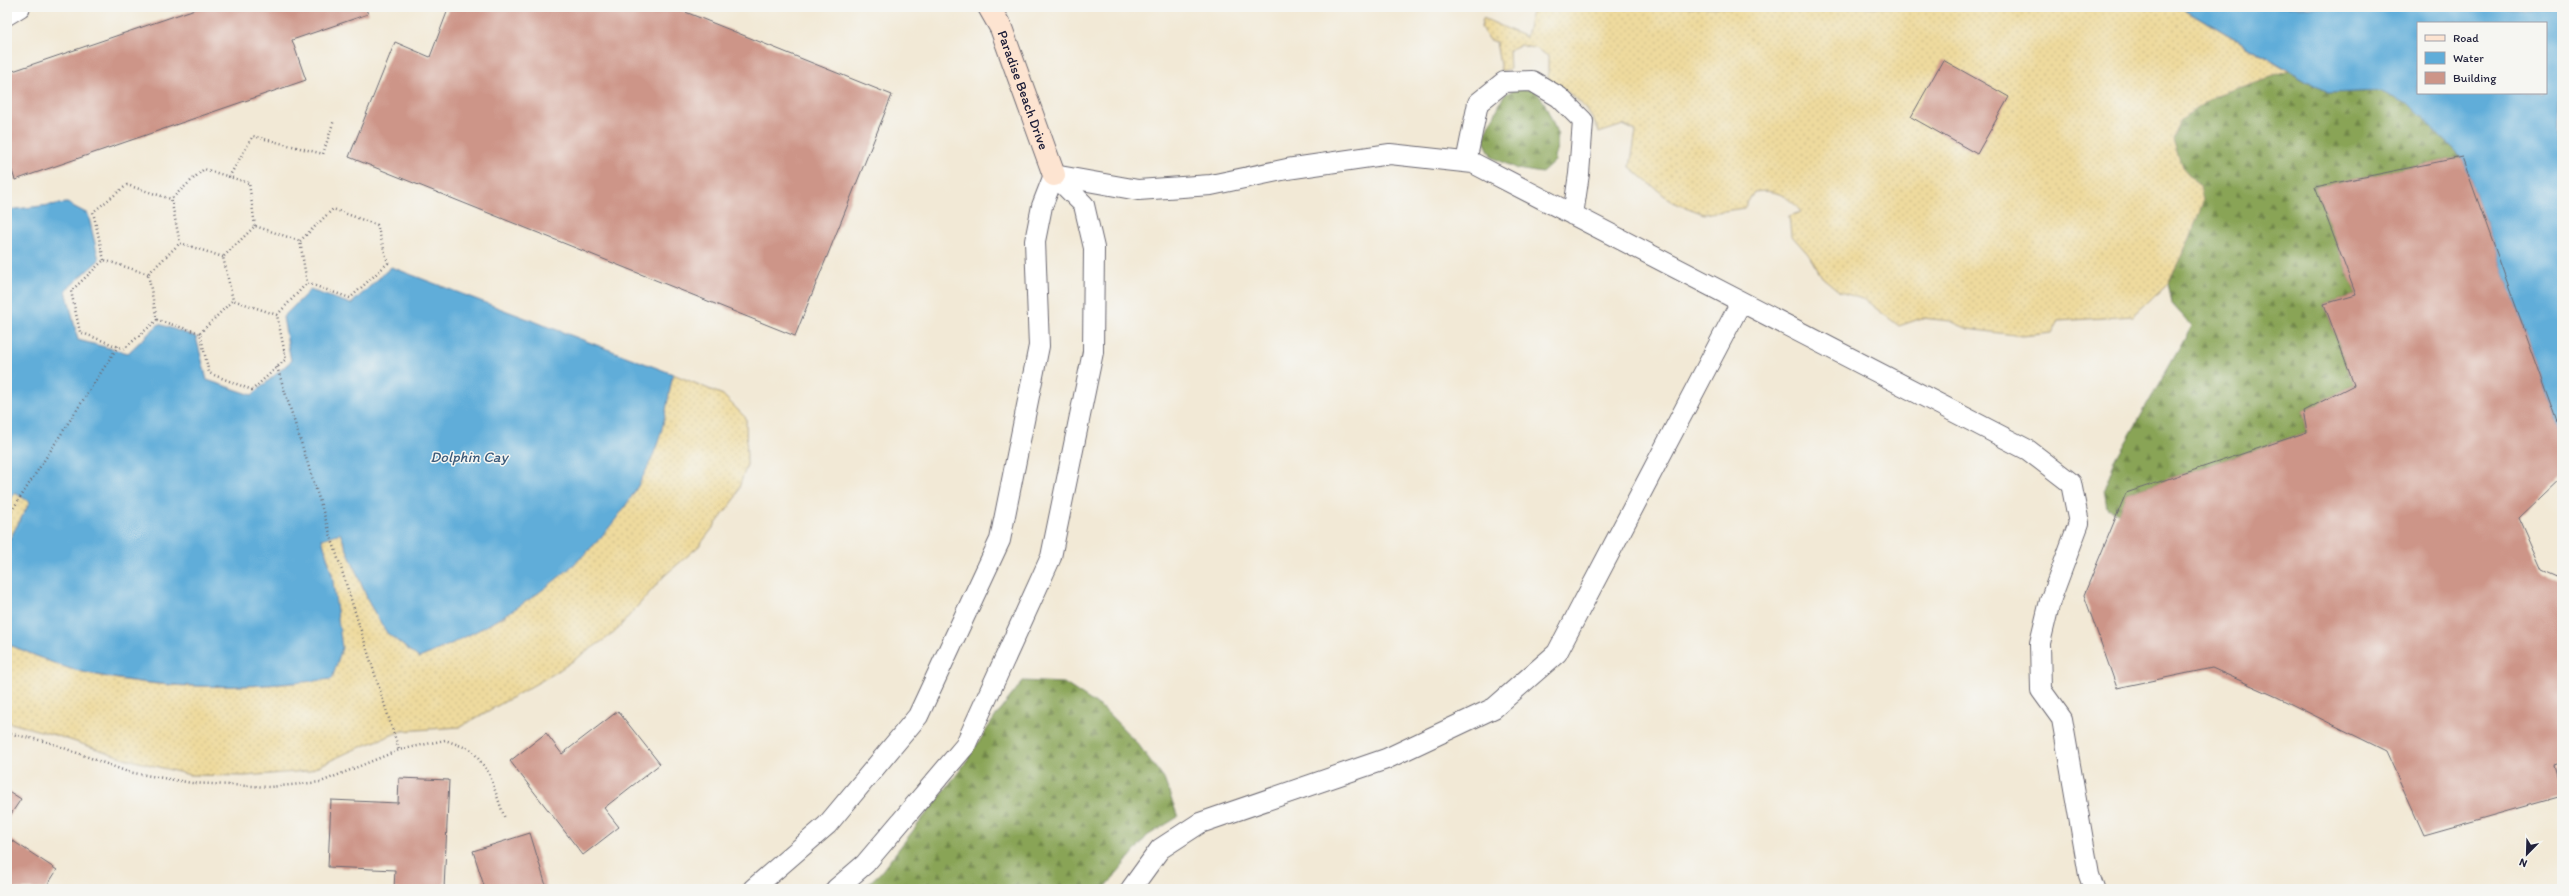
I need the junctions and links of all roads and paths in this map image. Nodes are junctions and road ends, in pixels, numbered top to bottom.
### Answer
1 (20, 7) edge
2 (989, 7) edge
3 (7, 16) edge
4 (334, 120) dead end
5 (1466, 162) junction
6 (1054, 175) junction
7 (229, 177) junction
8 (171, 199) junction
9 (1573, 215) junction
10 (255, 226) junction
11 (300, 241) junction
12 (180, 243) junction
13 (223, 257) junction
14 (104, 260) junction
15 (148, 274) junction
16 (307, 283) junction
17 (233, 300) junction
18 (1741, 302) junction
19 (277, 315) junction
20 (157, 320) junction
21 (200, 332) junction
22 (118, 346) junction
23 (277, 367) junction
24 (7, 518) edge
25 (7, 733) edge
26 (399, 750) junction
27 (505, 819) dead end
28 (753, 889) edge
29 (836, 889) edge
30 (1130, 889) edge
31 (2094, 889) edge

1 - 3 lane
2 - 6 street, Paradise Beach Drive
4 - 7 path
5 - 6 lane
5 - 9 lane
5 - 9 lane
6 - 28 lane
6 - 29 lane
7 - 8 path
7 - 10 path
8 - 12 path
8 - 14 path
9 - 18 lane
10 - 11 path
10 - 13 path
11 - 16 path
11 - 16 path
12 - 13 path
12 - 15 path
13 - 17 path
14 - 15 path
14 - 22 path
15 - 20 path
16 - 19 path
17 - 19 path
17 - 21 path
18 - 30 lane
18 - 31 lane
19 - 23 path
20 - 21 path
20 - 22 path
21 - 23 path
22 - 24 path
23 - 26 path
25 - 26 path
26 - 27 path

